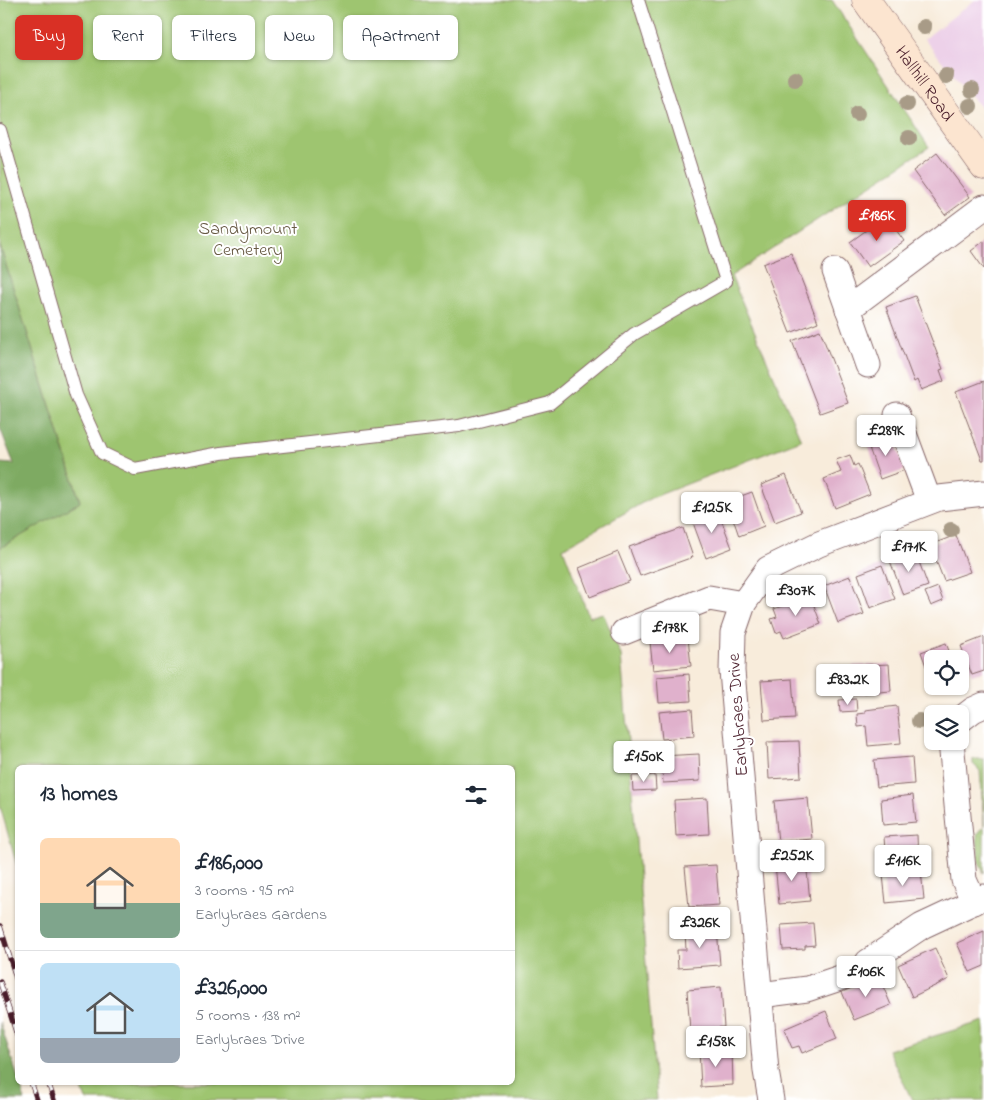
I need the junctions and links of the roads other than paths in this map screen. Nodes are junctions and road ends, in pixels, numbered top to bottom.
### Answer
1 (638, 0) edge
2 (866, 0) edge
3 (0, 130) edge
4 (983, 163) edge
5 (984, 207) edge
6 (835, 271) dead end
7 (848, 308) junction
8 (868, 366) dead end
9 (898, 416) dead end
10 (984, 493) edge
11 (929, 501) junction
12 (743, 604) junction
13 (624, 632) dead end
14 (984, 705) edge
15 (969, 712) edge
16 (952, 750) edge
17 (979, 899) edge
18 (868, 962) dead end
19 (843, 976) dead end
20 (760, 996) junction
21 (771, 1100) edge

1 - 3 lane
2 - 4 street, Hallhill Road
5 - 7 street
6 - 7 street
7 - 8 street
9 - 11 street
10 - 11 street, Earlybraes Drive
11 - 12 street, Earlybraes Drive
12 - 13 street
12 - 20 street, Earlybraes Drive
14 - 15 street
16 - 17 street
17 - 18 street
19 - 20 street
20 - 21 street, Earlybraes Drive

